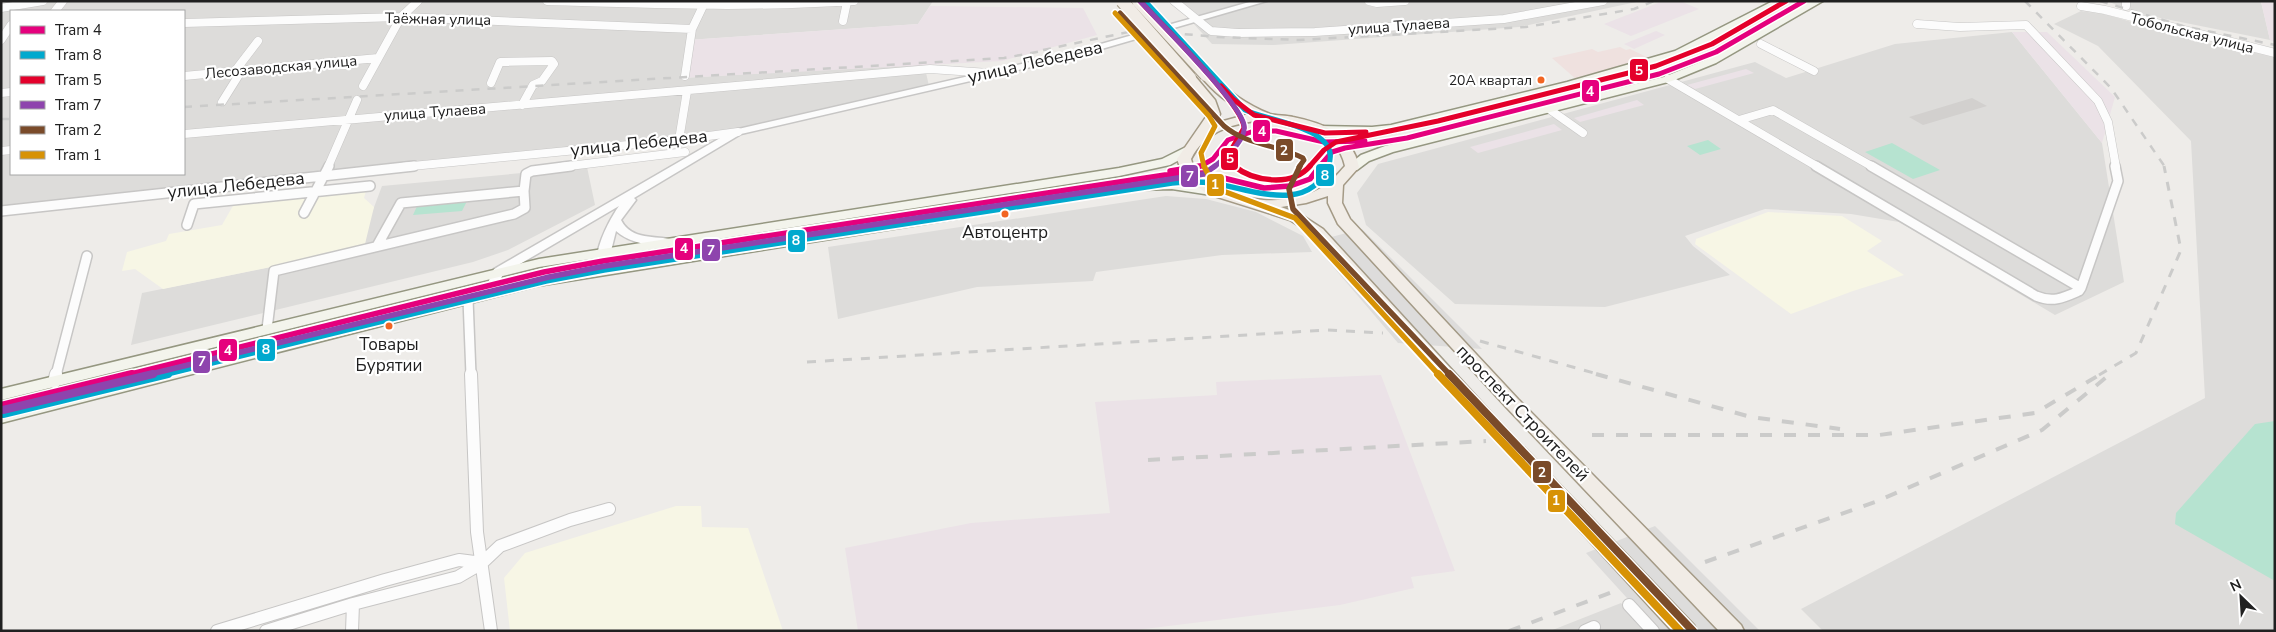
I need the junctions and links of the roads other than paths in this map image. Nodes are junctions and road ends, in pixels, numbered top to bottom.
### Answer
1 (43, 1) edge
2 (418, 1) edge
3 (547, 1) edge
4 (854, 1) edge
5 (1122, 1) edge
6 (1138, 1) edge
7 (1174, 1) edge
8 (1263, 1) edge
9 (1369, 1) edge
10 (1405, 1) edge
11 (1602, 1) edge
12 (1781, 1) edge
13 (1818, 1) edge
14 (847, 2) edge
15 (703, 6) junction
16 (2081, 6) dead end
17 (1, 8) edge
18 (19, 8) edge
19 (401, 17) junction
20 (1197, 20) junction
21 (843, 21) dead end
22 (185, 23) edge
23 (1917, 24) dead end
24 (10, 27) edge
25 (692, 29) junction
26 (1, 41) edge
27 (258, 41) dead end
28 (1761, 44) dead end
29 (2275, 53) edge
30 (378, 58) junction
31 (1643, 65) junction
32 (238, 71) junction
33 (1814, 71) dead end
34 (989, 73) junction
35 (185, 76) edge
36 (685, 76) dead end
37 (1668, 79) junction
38 (492, 83) dead end
39 (363, 86) dead end
40 (686, 91) junction
41 (357, 100) dead end
42 (222, 102) dead end
43 (522, 105) junction
44 (1549, 109) junction
45 (1271, 117) junction
46 (349, 118) junction
47 (1739, 120) junction
48 (1320, 130) junction
49 (738, 132) junction
50 (1583, 133) dead end
51 (185, 134) edge
52 (677, 140) junction
53 (1191, 145) junction
54 (685, 152) junction
55 (686, 163) junction
56 (1352, 167) junction
57 (325, 175) junction
58 (1336, 183) junction
59 (370, 186) dead end
60 (643, 189) junction
61 (524, 191) junction
62 (316, 192) junction
63 (1211, 192) junction
64 (1254, 203) junction
65 (1, 211) edge
66 (304, 213) dead end
67 (616, 220) junction
68 (187, 225) dead end
69 (670, 242) junction
70 (377, 246) junction
71 (604, 252) junction
72 (87, 256) dead end
73 (603, 270) junction
74 (498, 272) junction
75 (2081, 288) junction
76 (489, 294) junction
77 (468, 299) junction
78 (267, 329) junction
79 (54, 382) junction
80 (1, 395) edge
81 (48, 405) junction
82 (1, 416) edge
83 (609, 509) dead end
84 (482, 563) junction
85 (353, 604) junction
86 (1628, 605) dead end
87 (216, 631) edge
88 (266, 631) edge
89 (352, 631) edge
90 (491, 631) edge
91 (1653, 631) edge
92 (1686, 631) edge
93 (1733, 631) edge

1 - 18 street
2 - 19 street
3 - 15 street
4 - 14 street
5 - 53 main road, bridge
6 - 45 main road, bridge
7 - 20 street, улица Тулаева
8 - 20 street, улица Лебедева
9 - 10 street
11 - 20 street, улица Тулаева
12 - 31 main road
13 - 37 main road
14 - 15 street
14 - 21 street
15 - 25 street
16 - 29 street, Тобольская улица
17 - 18 street
19 - 22 street, Таёжная улица
19 - 25 street, Таёжная улица
19 - 30 street
20 - 34 street, улица Лебедева
23 - 75 street
24 - 26 street
25 - 36 street
27 - 32 street
28 - 33 street
30 - 32 street, Лесозаводская улица
30 - 39 street
31 - 37 main road
31 - 48 main road
32 - 35 street, Лесозаводская улица
32 - 42 street
34 - 40 street, улица Тулаева
34 - 49 street, улица Лебедева
37 - 44 main road
37 - 47 street
38 - 43 street
40 - 43 street, улица Тулаева
40 - 52 street
41 - 46 street
43 - 46 street, улица Тулаева
44 - 50 street
44 - 56 main road
45 - 48 main road
45 - 53 main road
46 - 51 street, улица Тулаева
46 - 57 street
47 - 75 street
47 - 75 street
48 - 56 main road
49 - 52 street, улица Лебедева
49 - 55 street
52 - 54 street
52 - 57 street, улица Лебедева
53 - 63 main road
53 - 69 main road
54 - 55 street
54 - 61 street
55 - 60 street
56 - 58 main road
57 - 62 street
57 - 65 street, улица Лебедева
58 - 64 main road
58 - 93 main road, проспект Строителей
59 - 62 street
60 - 67 street
60 - 74 street
61 - 70 street
61 - 70 street
62 - 66 street
62 - 68 street
63 - 64 main road
63 - 73 main road
64 - 92 main road, проспект Строителей
67 - 69 street
67 - 71 street
69 - 71 main road
70 - 78 street
71 - 73 street
71 - 74 main road
72 - 79 street
73 - 76 main road
74 - 76 street
74 - 78 main road
76 - 77 main road
77 - 81 main road
77 - 84 street
78 - 79 main road
79 - 80 main road
79 - 81 main road
81 - 82 main road
83 - 84 street
84 - 85 street
84 - 87 street
84 - 90 street
85 - 88 street
85 - 89 street
86 - 91 street

